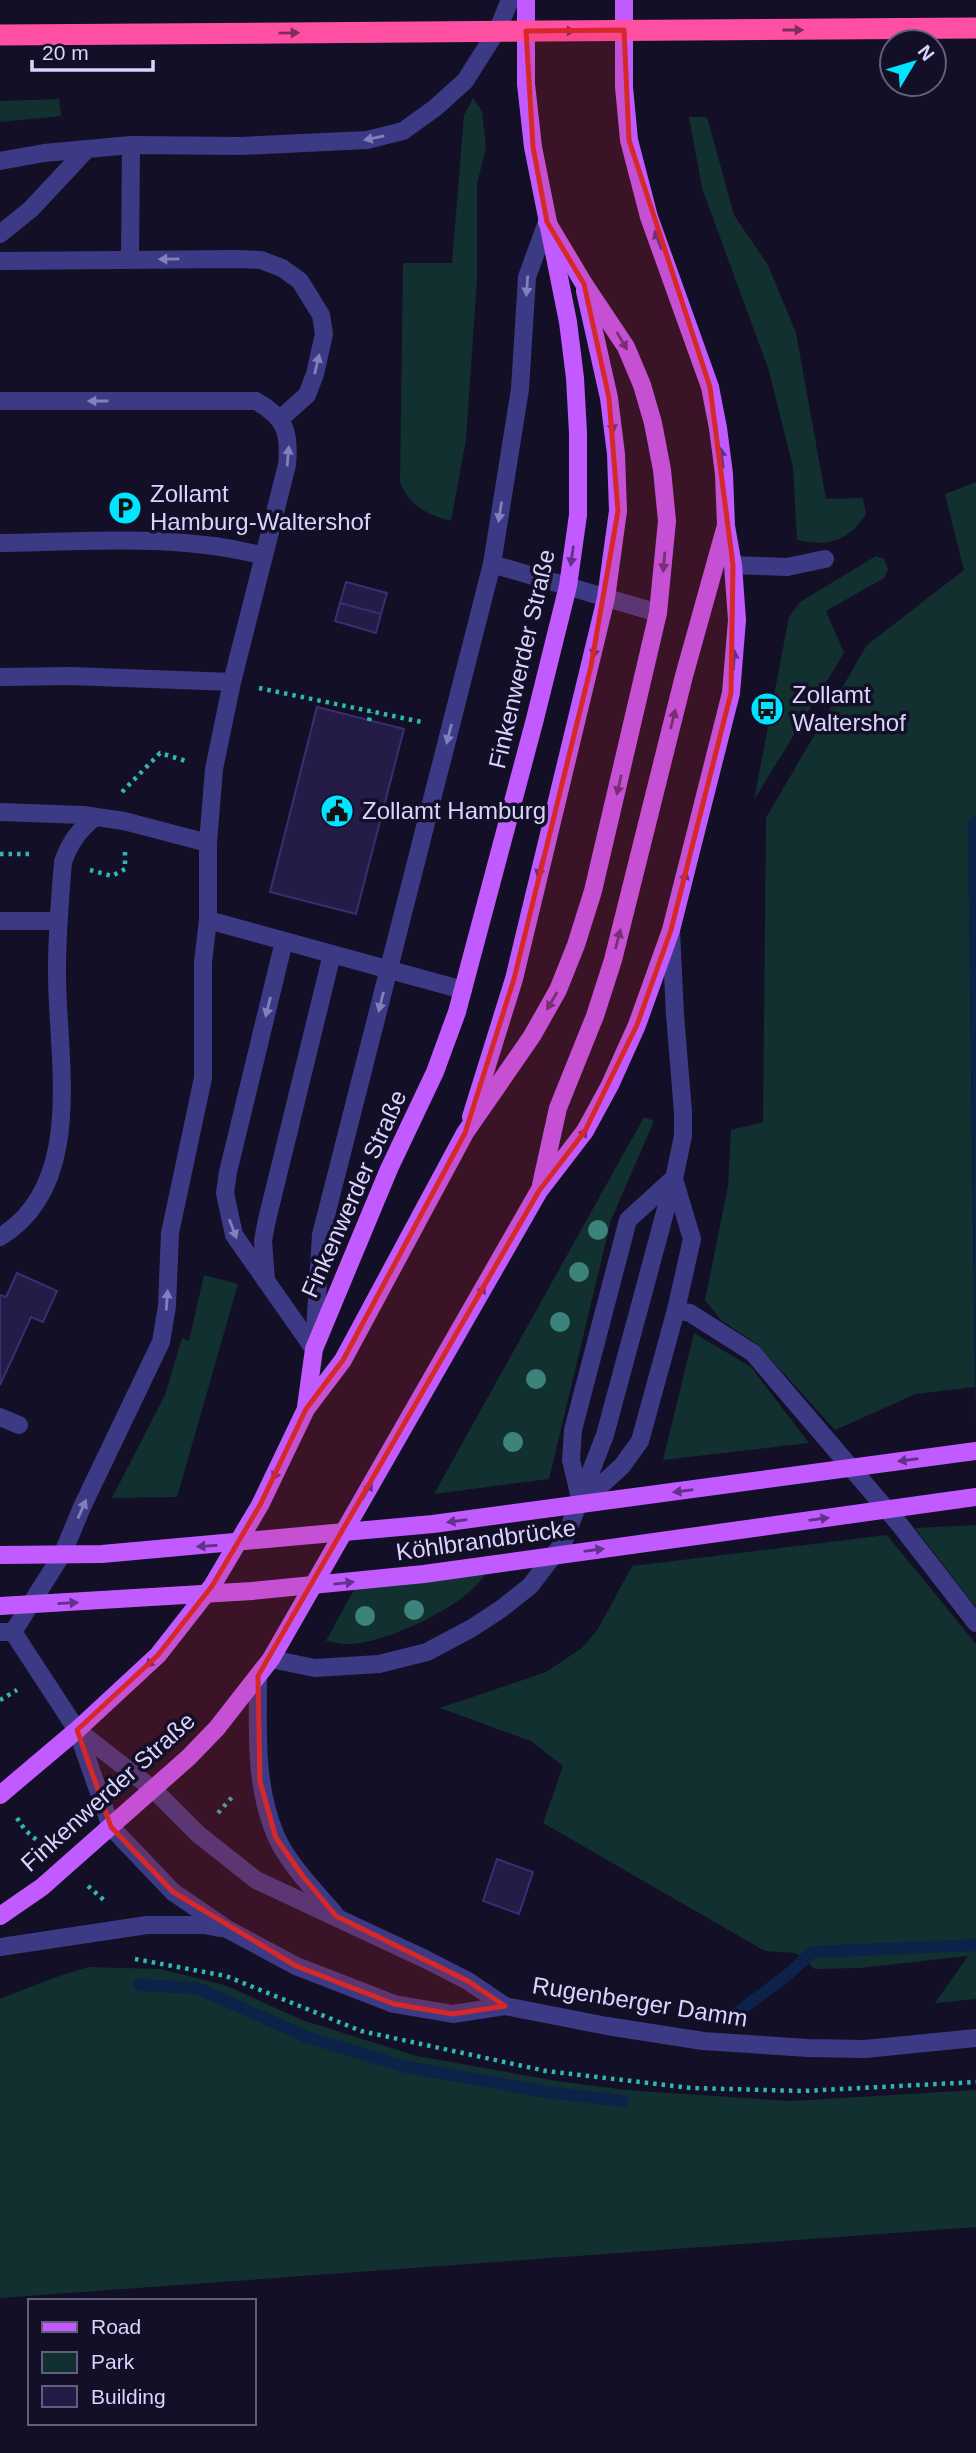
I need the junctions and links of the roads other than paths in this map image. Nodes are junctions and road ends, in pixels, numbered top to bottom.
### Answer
1 (510, 0) edge
2 (526, 0) edge
3 (624, 0) edge
4 (976, 28) edge
5 (0, 35) edge
6 (131, 145) junction
7 (87, 149) junction
8 (0, 152) edge
9 (44, 153) junction
10 (0, 161) edge
11 (547, 222) junction
12 (0, 234) edge
13 (130, 260) junction
14 (0, 261) edge
15 (584, 284) junction
16 (0, 401) edge
17 (280, 419) junction
18 (726, 526) junction
19 (0, 543) edge
20 (264, 556) junction
21 (825, 559) dead end
22 (492, 564) junction
23 (733, 565) junction
24 (568, 586) junction
25 (607, 598) junction
26 (658, 613) junction
27 (0, 677) edge
28 (232, 682) junction
29 (0, 812) edge
30 (95, 817) junction
31 (208, 843) junction
32 (208, 920) junction
33 (0, 921) edge
34 (58, 921) junction
35 (671, 930) junction
36 (284, 941) junction
37 (332, 954) junction
38 (390, 970) junction
39 (463, 990) junction
40 (465, 1133) junction
41 (674, 1179) junction
42 (539, 1191) junction
43 (0, 1237) edge
44 (267, 1283) junction
45 (676, 1310) junction
46 (314, 1349) junction
47 (306, 1409) junction
48 (0, 1418) edge
49 (19, 1425) dead end
50 (976, 1451) edge
51 (580, 1497) junction
52 (976, 1497) edge
53 (0, 1555) edge
54 (0, 1603) edge
55 (976, 1623) edge
56 (6, 1632) edge
57 (271, 1659) junction
58 (258, 1676) junction
59 (77, 1731) junction
60 (153, 1790) junction
61 (0, 1795) edge
62 (111, 1827) junction
63 (0, 1916) edge
64 (336, 1916) junction
65 (227, 1929) junction
66 (0, 1947) edge
67 (505, 2006) junction
68 (976, 2038) edge

1 -> 6 street
2 - 11 main road, Finkenwerder Straße
18 -> 3 main road, Finkenwerder Straße
5 -> 4 highway, bridge
6 - 7 street
6 - 13 street
7 - 9 street
7 - 12 street
8 - 9 street
9 - 10 street
11 - 15 main road, Finkenwerder Straße
11 -> 22 street
11 -> 24 main road, Finkenwerder Straße
13 - 14 street
17 -> 13 street
15 -> 25 main road, Finkenwerder Straße
15 -> 26 main road, Finkenwerder Straße
17 -> 16 street
20 -> 17 street
18 - 23 main road, Finkenwerder Straße
42 -> 18 main road, Finkenwerder Straße
19 - 20 street
20 - 28 street
21 - 23 street
22 - 24 street
22 -> 38 street
35 -> 23 main road, Finkenwerder Straße
24 - 25 street
24 - 39 main road, Finkenwerder Straße
25 - 26 street
25 -> 40 main road, Finkenwerder Straße
26 -> 40 main road, Finkenwerder Straße
27 - 28 street
28 - 31 street
29 - 30 street
30 - 31 street
30 - 34 street
31 - 32 street
32 - 36 street
56 -> 32 street
33 - 34 street
34 - 43 street
35 - 41 street
42 -> 35 main road, Finkenwerder Straße
36 - 37 street
36 -> 44 street
37 - 38 street
37 - 44 street
38 - 39 street
38 -> 46 street
39 - 46 main road, Finkenwerder Straße
40 - 47 main road, Finkenwerder Straße
41 - 45 street
41 - 51 street
41 - 51 street
57 -> 42 main road, Finkenwerder Straße
44 - 46 street
45 - 51 street
45 - 55 street
46 - 47 main road, Finkenwerder Straße
47 -> 59 main road, Finkenwerder Straße
48 - 49 street
50 -> 53 main road, Köhlbrandbrücke, bridge
51 - 57 street
54 -> 52 main road, Köhlbrandbrücke, bridge
54 - 56 street
56 - 59 street
57 - 58 main road, Finkenwerder Straße
58 - 60 main road, Finkenwerder Straße
58 - 64 street, Rugenberger Damm
59 - 60 street, Rugenberger Damm
59 - 61 main road, Finkenwerder Straße
59 - 62 street, Rugenberger Damm
60 - 62 main road, Finkenwerder Straße
60 - 64 street, Rugenberger Damm
62 - 63 main road, Finkenwerder Straße
62 - 65 street, Rugenberger Damm
64 - 67 street, Rugenberger Damm
65 - 66 street
65 - 67 street, Rugenberger Damm
67 - 68 street, Rugenberger Damm

